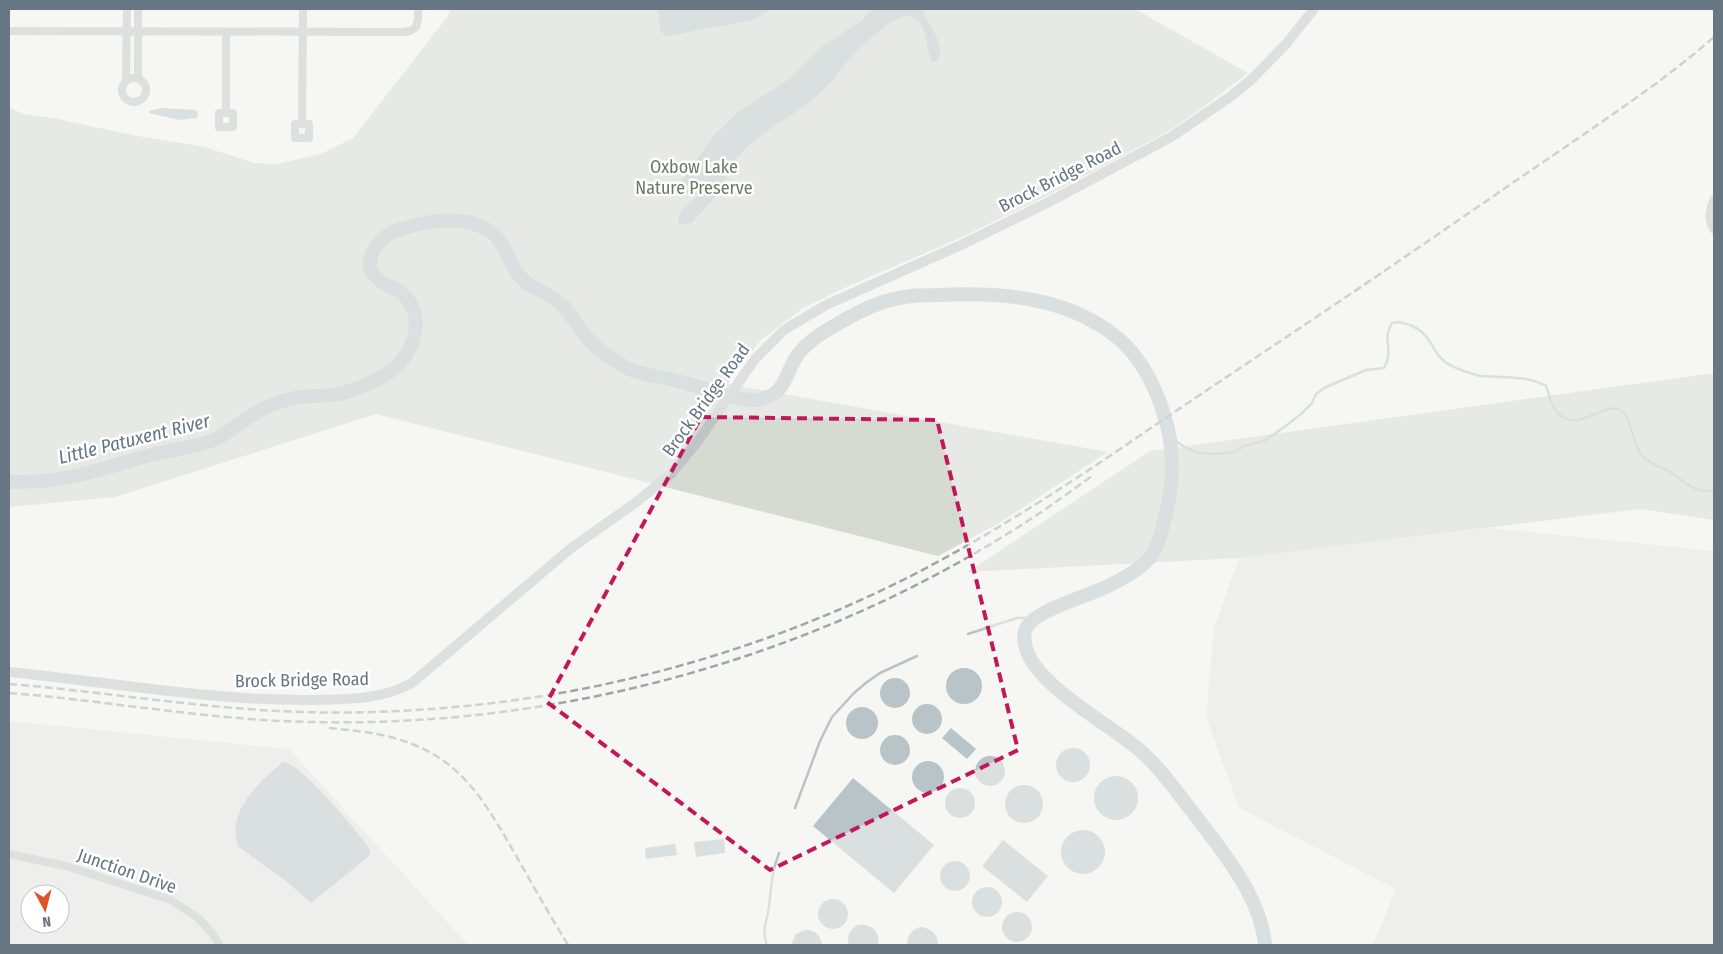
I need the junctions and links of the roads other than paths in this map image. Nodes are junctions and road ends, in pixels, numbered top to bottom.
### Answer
1 (127, 9) edge
2 (138, 9) edge
3 (303, 9) edge
4 (418, 9) edge
5 (1314, 9) edge
6 (9, 31) edge
7 (127, 31) junction
8 (303, 31) junction
9 (138, 32) junction
10 (226, 32) junction
11 (138, 78) junction
12 (126, 80) junction
13 (226, 113) dead end
14 (302, 124) dead end
15 (1714, 199) edge
16 (1714, 230) edge
17 (9, 672) edge
18 (9, 854) edge
19 (219, 945) edge

1 - 7 street
2 - 9 street
3 - 8 street
4 - 8 street
5 - 17 street, Brock Bridge Road
6 - 7 street
7 - 9 street
7 - 12 street
8 - 10 street
8 - 14 street
9 - 10 street
9 - 11 street
10 - 13 street
11 - 12 street
11 - 12 street
15 - 16 street
18 - 19 street, Junction Drive

